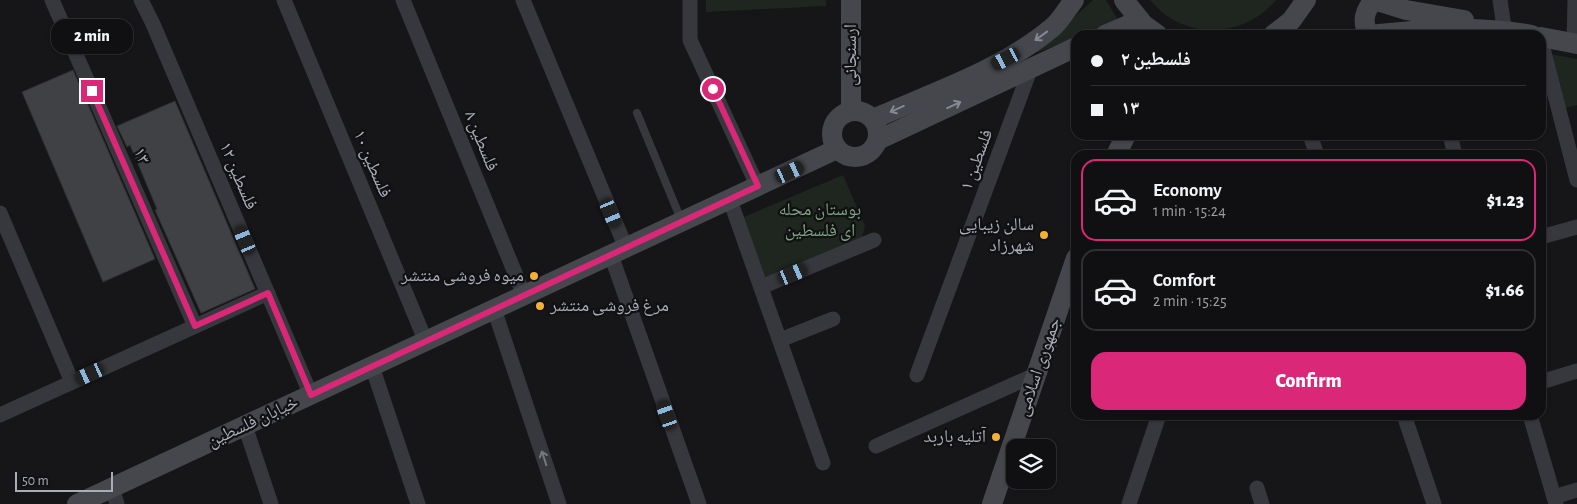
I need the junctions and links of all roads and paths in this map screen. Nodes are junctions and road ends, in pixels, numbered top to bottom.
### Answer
1 (52, 0) edge
2 (141, 0) edge
3 (284, 0) edge
4 (403, 0) edge
5 (523, 0) edge
6 (690, 0) edge
7 (851, 0) edge
8 (1074, 0) edge
9 (1124, 0) edge
10 (1306, 0) edge
11 (1374, 0) edge
12 (1500, 0) edge
13 (1575, 0) edge
14 (1417, 19) edge
15 (1145, 29) edge
16 (1505, 29) junction
17 (1279, 30) edge
18 (1365, 30) edge
19 (1384, 30) edge
20 (1510, 30) edge
21 (1546, 38) edge
22 (1576, 44) edge
23 (1071, 50) edge
24 (1546, 61) edge
25 (1030, 70) junction
26 (851, 111) junction
27 (637, 113) dead end
28 (874, 119) junction
29 (878, 140) junction
30 (837, 150) junction
31 (1577, 180) edge
32 (758, 186) junction
33 (730, 200) junction
34 (0, 213) edge
35 (682, 222) junction
36 (1577, 227) edge
37 (1546, 236) edge
38 (874, 240) dead end
39 (619, 252) junction
40 (1071, 284) edge
41 (761, 287) junction
42 (268, 293) junction
43 (524, 296) junction
44 (494, 309) junction
45 (833, 319) dead end
46 (195, 326) junction
47 (780, 340) junction
48 (426, 342) junction
49 (372, 366) junction
50 (1577, 370) edge
51 (1036, 374) junction
52 (917, 375) dead end
53 (1546, 380) edge
54 (72, 382) junction
55 (311, 395) junction
56 (0, 415) edge
57 (1157, 420) edge
58 (1406, 420) edge
59 (1531, 420) edge
60 (245, 426) junction
61 (876, 446) dead end
62 (823, 463) dead end
63 (1257, 488) dead end
64 (1577, 490) edge
65 (114, 496) edge
66 (1555, 500) edge
67 (77, 504) edge
68 (271, 504) edge
69 (418, 504) edge
70 (559, 504) edge
71 (699, 504) edge
72 (992, 504) edge
73 (1129, 504) edge
74 (1262, 504) edge
75 (1434, 504) edge

1 - 46 street, ۱۳
2 - 42 street, فلسطین ۱۲
3 - 48 street, فلسطین ۱۰
4 - 43 street, فلسطین ۸
5 - 39 street
6 - 32 street
7 - 26 street, ارسنجانی
8 -> 28 street
9 - 15 street
10 - 17 street
11 - 14 street
11 - 18 street
12 - 16 street
13 - 22 street
14 - 16 street
14 - 19 street
16 - 20 street
21 - 22 street
23 - 25 street
24 - 31 street
29 -> 25 street
25 - 52 street, فلسطین ۱
26 - 28 street
26 - 30 street
27 - 35 lane
28 - 29 street
29 - 30 street
30 - 32 street, خیابان فلسطین
32 - 33 street, خیابان فلسطین
33 - 35 street, خیابان فلسطین
33 - 41 street
34 - 54 street
35 - 39 street, خیابان فلسطین
36 - 37 street
38 - 41 street
39 - 43 street, خیابان فلسطین
39 - 71 street
40 - 51 street, جمهوری اسلامی
41 - 47 street
42 - 46 street
42 - 55 street, فلسطین ۱۲
43 - 44 street, خیابان فلسطین
44 - 48 street, خیابان فلسطین
70 -> 44 street
45 - 47 street
46 - 54 street
47 - 62 street
48 - 49 street, خیابان فلسطین
49 - 55 street, خیابان فلسطین
49 - 69 street
50 - 53 street
51 - 61 street
51 - 72 street, جمهوری اسلامی
54 - 56 street
55 - 60 street, خیابان فلسطین
57 - 73 street
58 - 75 street
59 - 66 street
60 - 65 street, خیابان فلسطین
60 - 68 street
63 - 74 street
64 - 66 street
65 - 67 street, خیابان فلسطین

